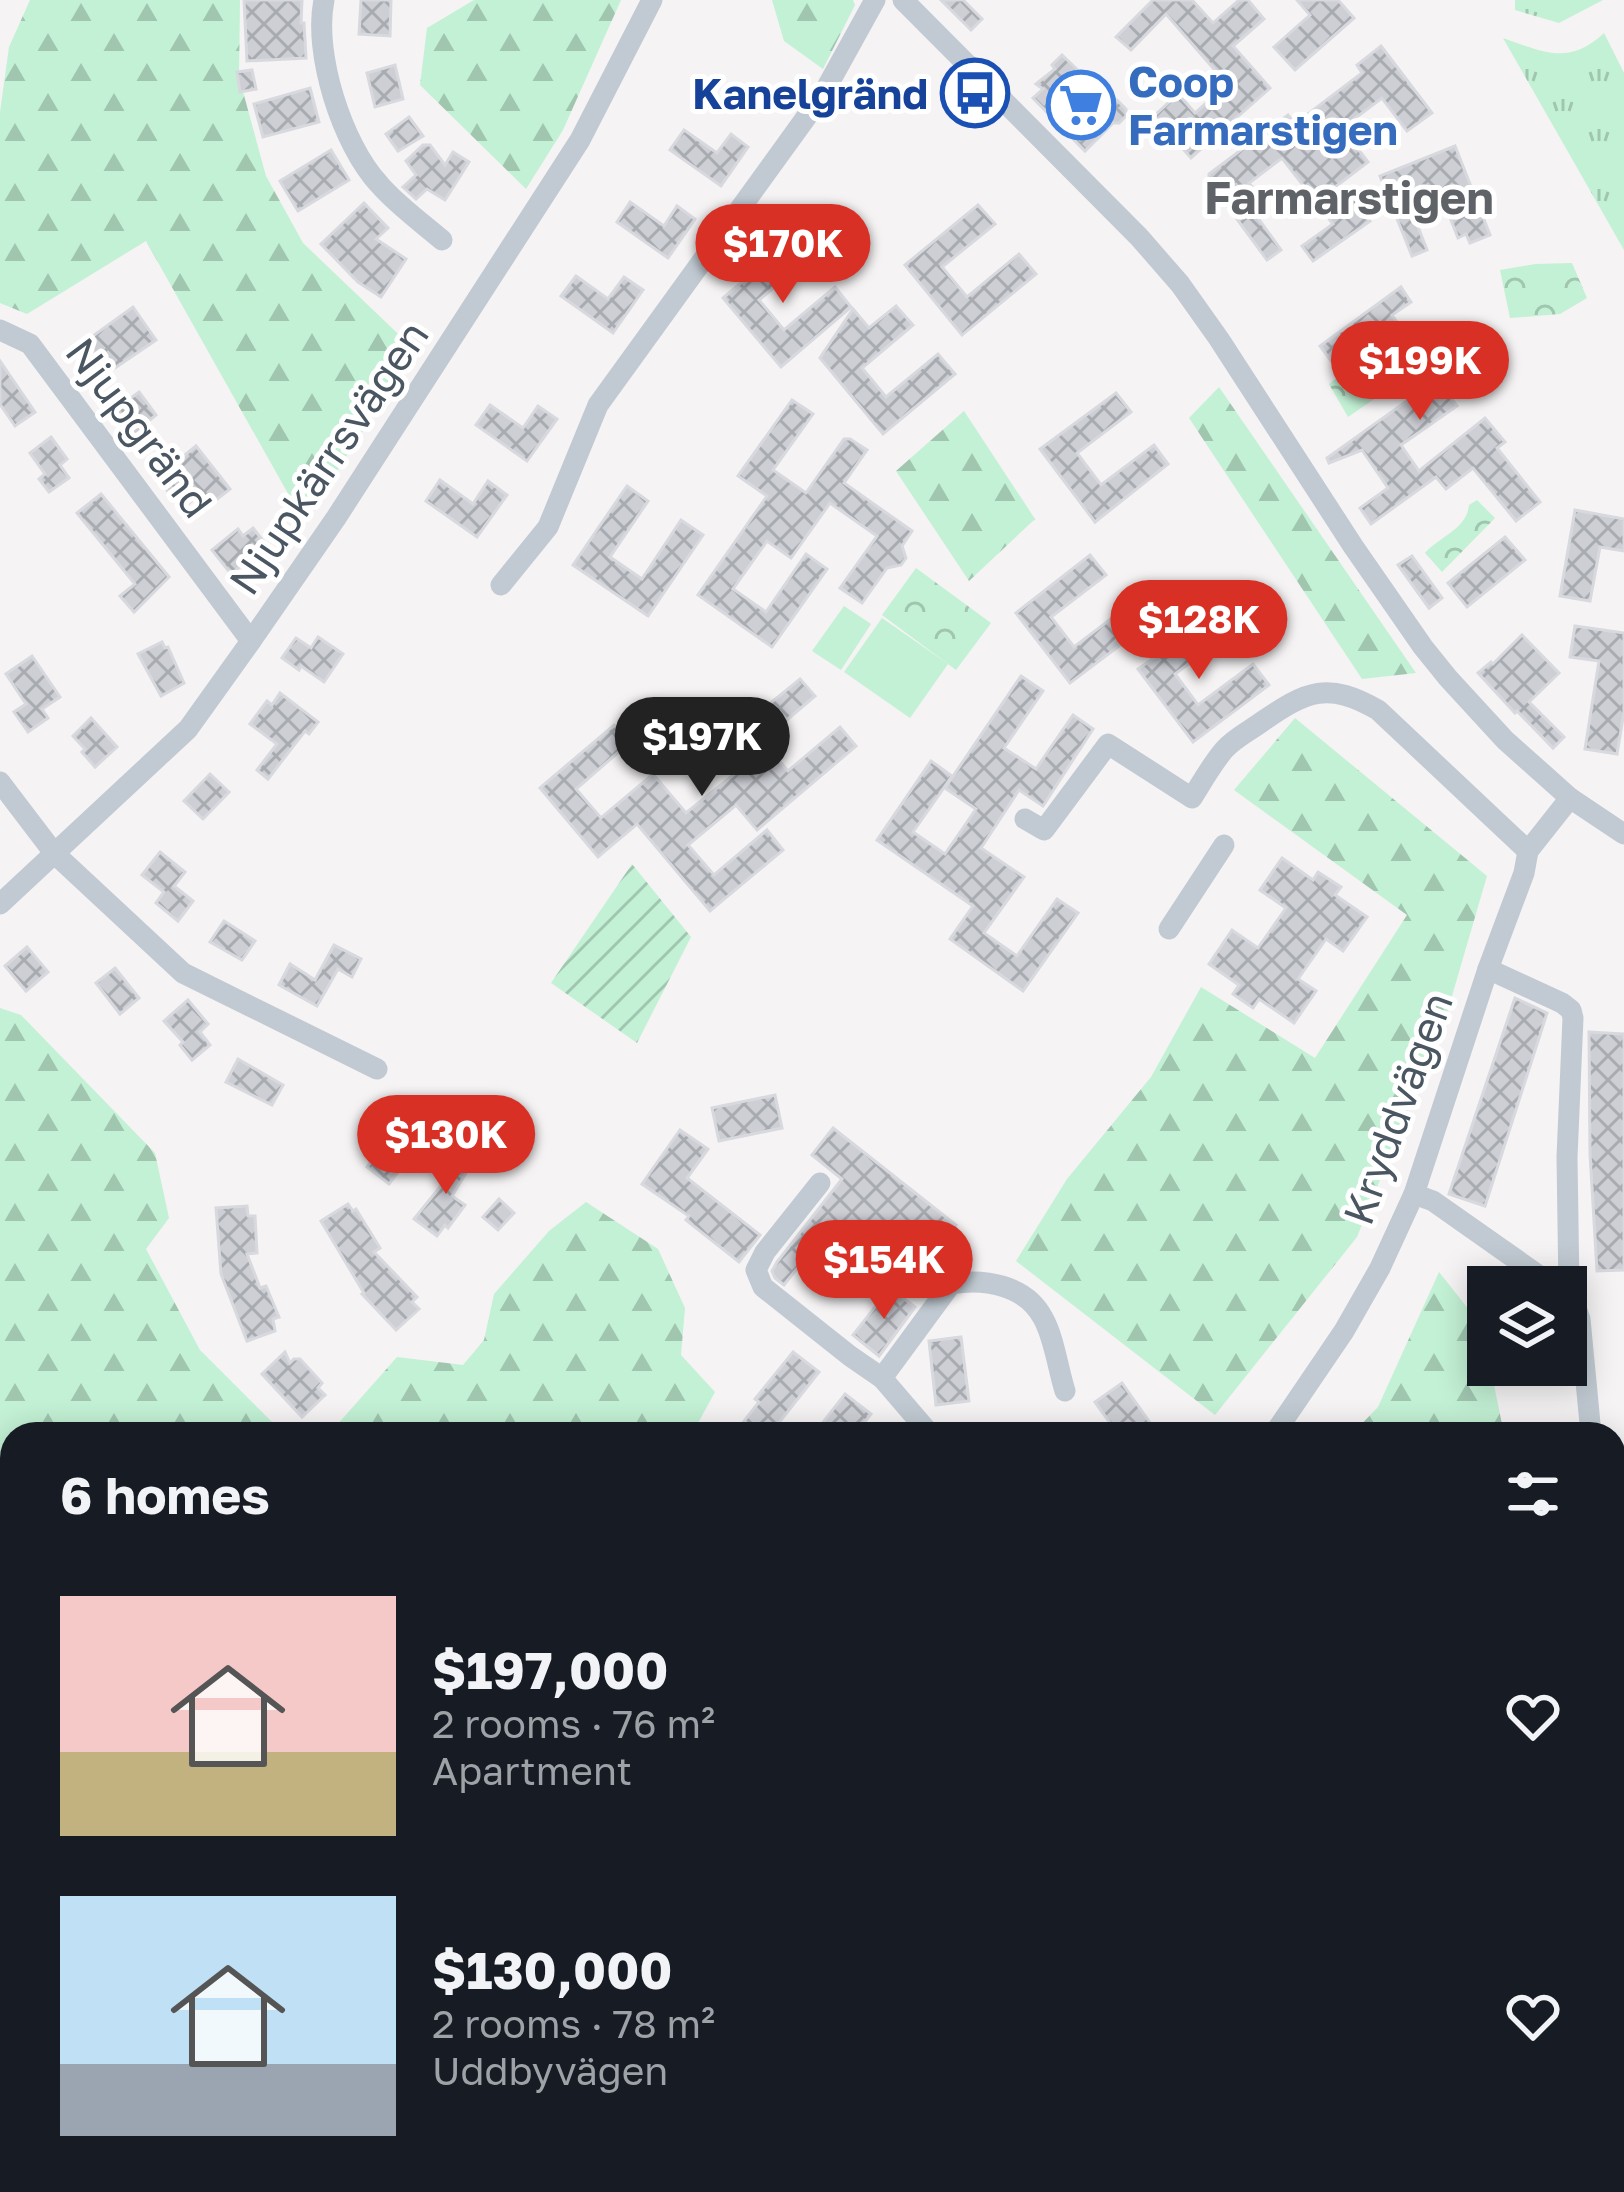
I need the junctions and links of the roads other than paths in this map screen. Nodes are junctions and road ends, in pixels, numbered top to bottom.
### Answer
1 (324, 0) edge
2 (652, 0) edge
3 (875, 0) edge
4 (903, 0) edge
5 (442, 240) dead end
6 (0, 330) edge
7 (501, 585) dead end
8 (251, 641) junction
9 (0, 782) edge
10 (1570, 798) junction
11 (1025, 819) dead end
12 (1624, 835) edge
13 (1224, 845) dead end
14 (1528, 851) junction
15 (54, 853) junction
16 (0, 904) edge
17 (1169, 929) dead end
18 (1488, 969) junction
19 (376, 1069) dead end
20 (820, 1183) dead end
21 (1414, 1193) junction
22 (1525, 1266) edge
23 (1566, 1266) edge
24 (882, 1378) junction
25 (1586, 1386) edge
26 (1064, 1391) dead end
27 (920, 1422) edge
28 (1282, 1422) edge
29 (1590, 1422) edge

1 - 5 street
2 - 8 street, Njupkärrsvägen
3 - 7 street
4 - 10 street
6 - 8 street, Njupgränd
8 - 15 street, Njupkärrsvägen
9 - 15 street
10 - 12 street
10 - 14 street, Kryddvägen
11 - 14 street
13 - 17 street
14 - 18 street, Kryddvägen
15 - 16 street, Njupkärrsvägen
15 - 19 street
18 - 21 street, Kryddvägen
18 - 23 street
20 - 24 street
21 - 22 street
21 - 28 street, Kryddvägen
24 - 26 street
24 - 27 street
25 - 29 street

